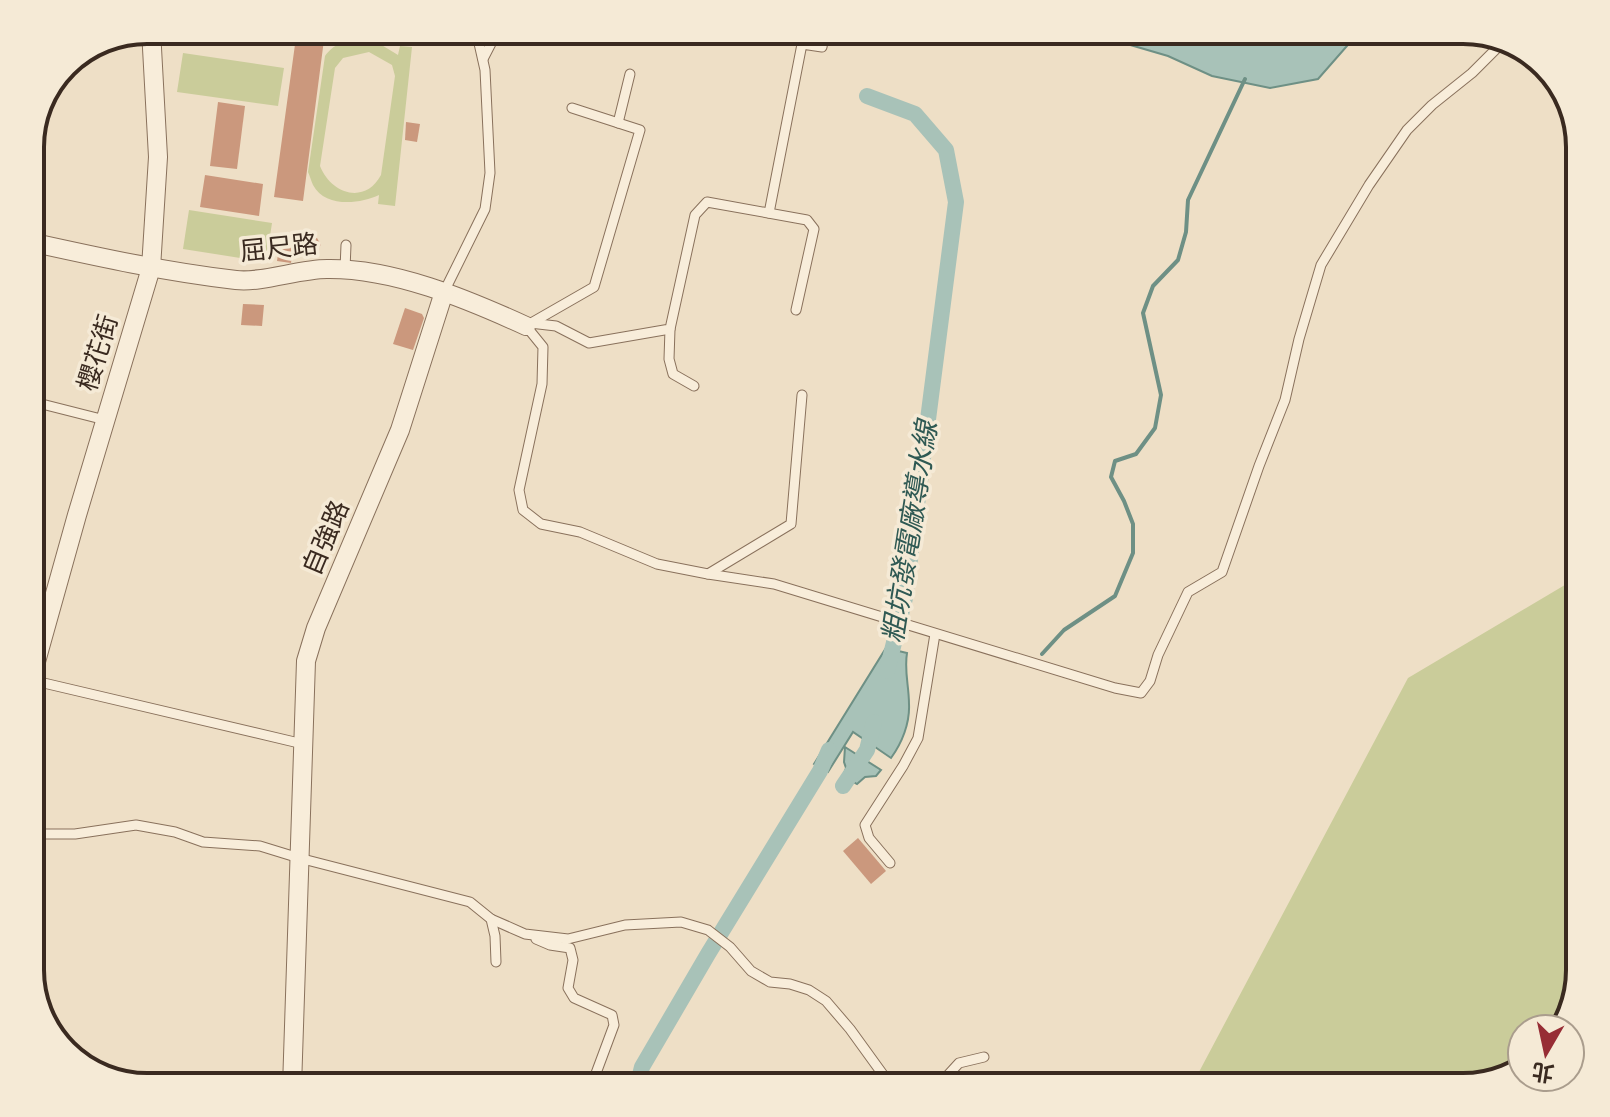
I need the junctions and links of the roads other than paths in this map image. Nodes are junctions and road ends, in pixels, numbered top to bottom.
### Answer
1 (152, 44) edge
2 (479, 44) edge
3 (491, 44) edge
4 (802, 44) edge
5 (802, 44) edge
6 (823, 44) edge
7 (1496, 49) edge
8 (483, 59) junction
9 (630, 74) dead end
10 (572, 108) dead end
11 (618, 123) junction
12 (769, 213) junction
13 (44, 245) edge
14 (346, 245) dead end
15 (151, 268) junction
16 (345, 269) junction
17 (444, 292) junction
18 (796, 310) dead end
19 (528, 324) junction
20 (670, 329) junction
21 (694, 386) dead end
22 (802, 395) dead end
23 (44, 405) edge
24 (105, 420) junction
25 (708, 574) junction
26 (44, 632) edge
27 (935, 634) junction
28 (44, 684) edge
29 (303, 744) junction
30 (44, 834) edge
31 (299, 858) junction
32 (890, 863) dead end
33 (491, 919) junction
34 (525, 934) junction
35 (496, 962) dead end
36 (984, 1057) dead end
37 (292, 1073) edge
38 (596, 1073) edge
39 (882, 1073) edge
40 (950, 1073) edge

1 - 15 street, 櫻花街
2 - 8 lane, 自強路
3 - 8 lane
4 - 12 lane
5 - 6 lane
7 - 27 lane
8 - 17 lane, 自強路
9 - 11 lane
10 - 11 lane
11 - 19 lane
12 - 18 lane
12 - 20 lane
13 - 15 street, 屈尺路
14 - 16 lane
15 - 16 street, 屈尺路
15 - 24 street, 櫻花街
16 - 17 street, 屈尺路
17 - 19 street, 屈尺路
17 - 29 street, 自強路
19 - 20 lane
19 - 25 lane
20 - 21 lane
22 - 25 lane
23 - 24 lane
24 - 26 street, 櫻花街
25 - 27 lane
27 - 32 lane
28 - 29 lane
29 - 31 street, 自強路
30 - 31 lane
31 - 33 lane
31 - 37 street, 自強路
33 - 34 lane
33 - 35 lane
34 - 38 lane
34 - 39 lane
36 - 40 lane

